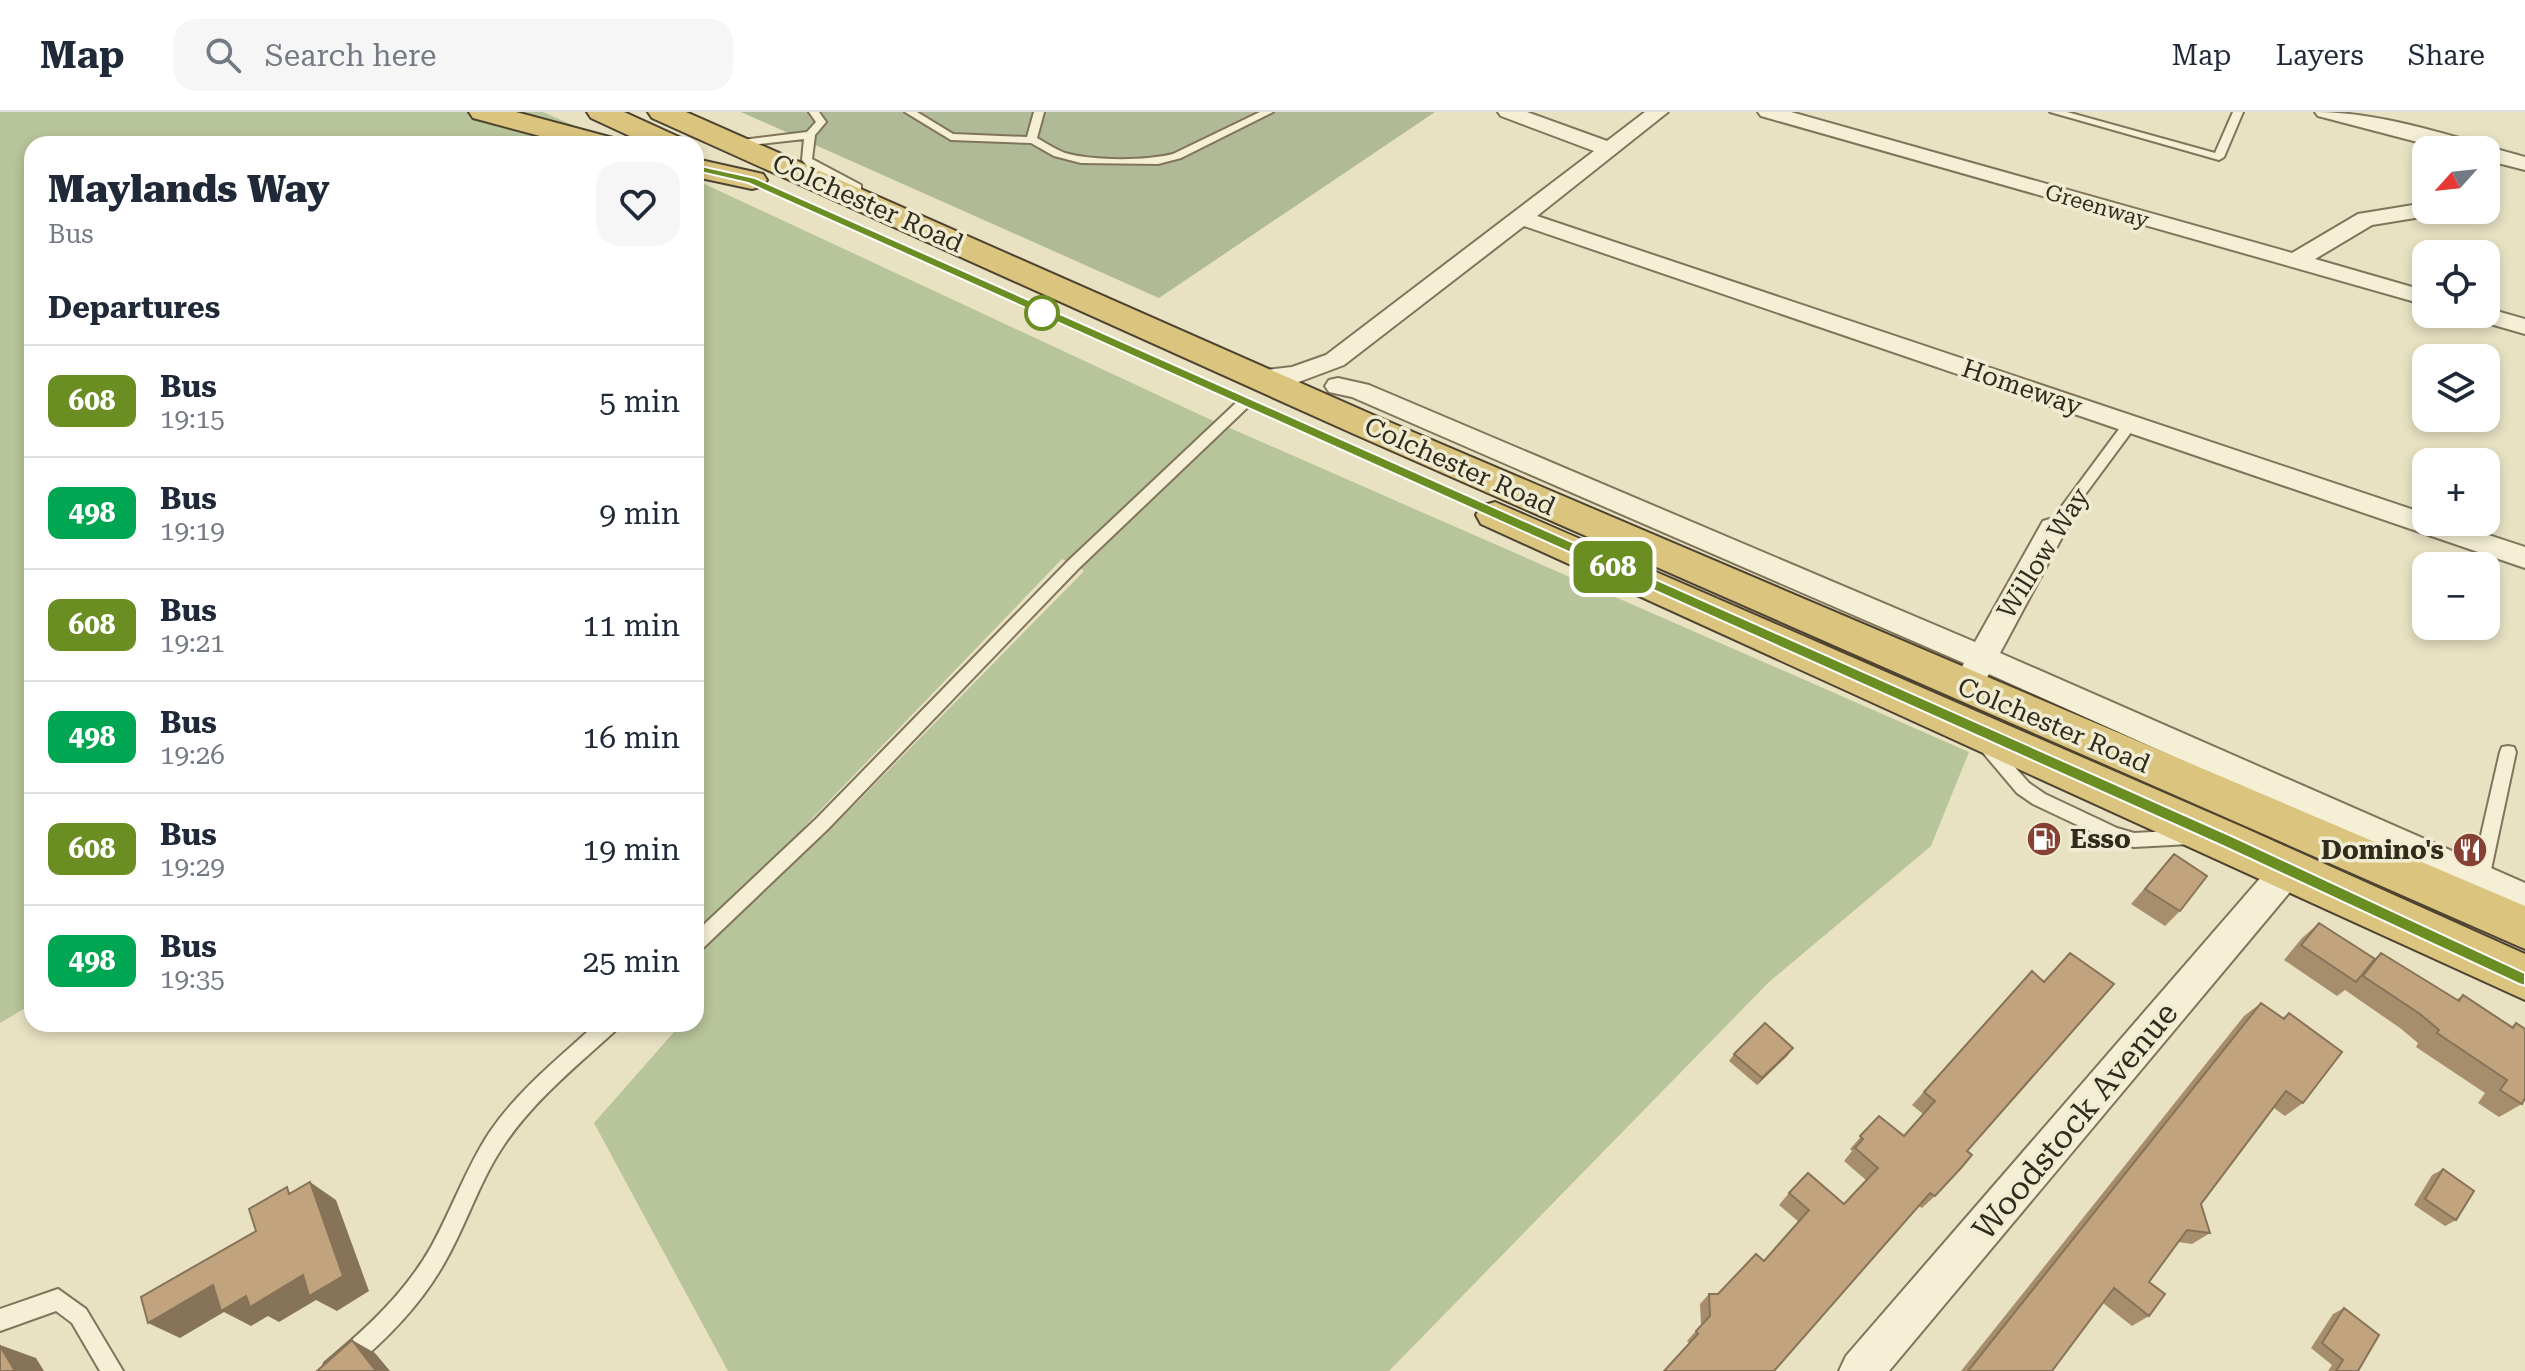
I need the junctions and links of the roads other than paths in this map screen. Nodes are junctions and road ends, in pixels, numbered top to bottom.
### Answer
1 (483, 112) edge
2 (601, 112) edge
3 (662, 112) edge
4 (814, 112) edge
5 (910, 112) edge
6 (1039, 112) edge
7 (1268, 112) edge
8 (1508, 112) edge
9 (1658, 112) edge
10 (1768, 112) edge
11 (2055, 112) edge
12 (2238, 112) edge
13 (2325, 112) edge
14 (810, 135) junction
15 (573, 136) edge
16 (654, 136) edge
17 (2418, 136) edge
18 (1031, 140) junction
19 (732, 144) junction
20 (1610, 149) junction
21 (2500, 157) edge
22 (704, 159) edge
23 (2525, 164) edge
24 (704, 170) edge
25 (752, 180) junction
26 (2412, 212) edge
27 (1519, 217) junction
28 (918, 225) junction
29 (2295, 261) junction
30 (2412, 294) edge
31 (2500, 319) edge
32 (2525, 327) edge
33 (1336, 376) junction
34 (1262, 386) junction
35 (2130, 424) junction
36 (1367, 426) junction
37 (2053, 528) joint
38 (2525, 558) edge
39 (1966, 689) junction
40 (2508, 752) dead end
41 (2288, 870) junction
42 (2480, 879) junction
43 (2525, 899) edge
44 (2525, 928) edge
45 (704, 935) edge
46 (2525, 978) edge
47 (601, 1032) edge
48 (0, 1320) edge
49 (112, 1371) edge
50 (333, 1371) edge
51 (1861, 1371) edge

1 - 15 highway
2 - 16 highway
3 - 19 highway, Colchester Road
4 - 14 lane
5 - 18 lane
6 - 18 lane
7 - 18 lane
8 - 20 street
9 - 20 street
10 - 29 street, Greenway
11 - 12 lane
13 - 17 street
14 - 19 lane
14 - 28 lane
19 - 28 highway, Colchester Road
20 - 27 street
21 - 23 street
22 - 25 highway, Colchester Road
24 - 25 highway
25 - 34 highway, Colchester Road
26 - 29 street
27 - 33 street
27 - 35 street, Homeway
28 - 34 highway, Colchester Road
29 - 30 street, Greenway
31 - 32 street
33 - 34 street, Colchester Road
33 - 36 street
33 - 39 street, Colchester Road
34 - 36 highway, Colchester Road
34 - 39 highway, Colchester Road
34 - 45 lane
35 - 37 lane, Willow Way
35 - 38 street, Homeway
36 - 39 highway, Colchester Road
37 - 39 street, Willow Way
39 - 41 highway, Colchester Road
39 - 42 street, Colchester Road
39 - 44 highway, Colchester Road
40 - 42 lane
41 - 46 highway, Colchester Road
41 - 51 street, Woodstock Avenue
42 - 43 street, Colchester Road
47 - 50 lane
48 - 49 lane

